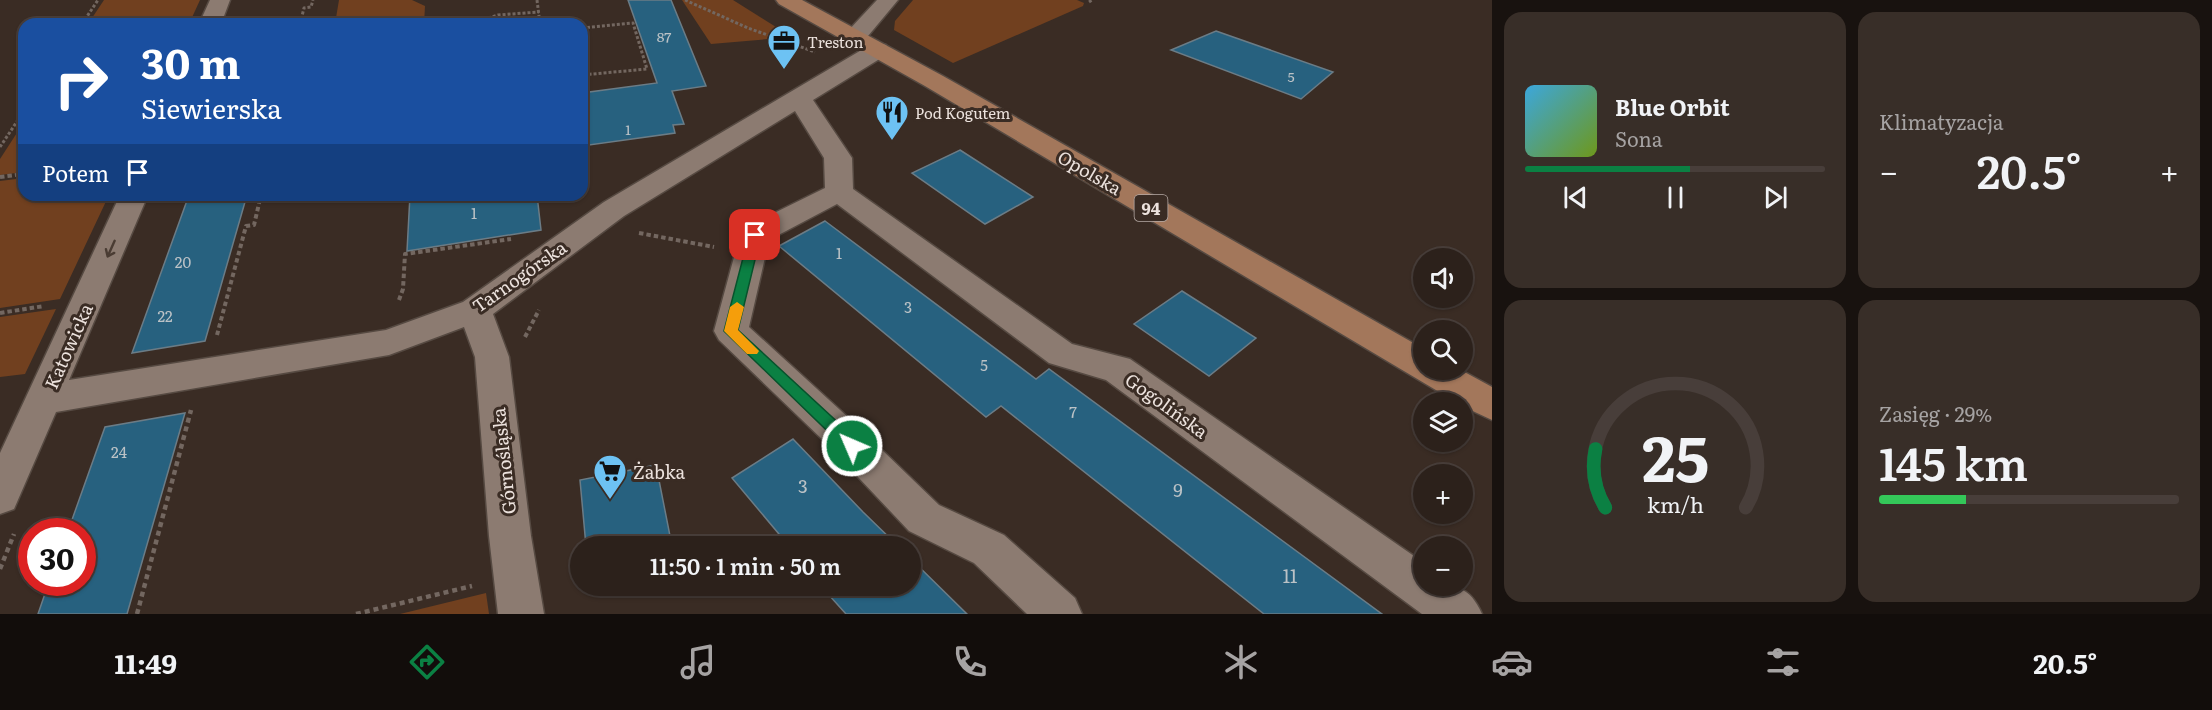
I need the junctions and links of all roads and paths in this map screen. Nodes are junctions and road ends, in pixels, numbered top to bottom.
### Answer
1 (98, 0) edge
2 (220, 0) edge
3 (313, 0) edge
4 (537, 0) edge
5 (786, 0) edge
6 (888, 0) edge
7 (539, 12) junction
8 (86, 18) edge
9 (212, 18) edge
10 (302, 18) edge
11 (488, 18) dead end
12 (540, 18) edge
13 (588, 27) edge
14 (867, 43) junction
15 (588, 74) edge
16 (798, 96) junction
17 (18, 120) edge
18 (0, 147) edge
19 (18, 175) edge
20 (0, 177) edge
21 (838, 192) junction
22 (131, 201) edge
23 (260, 201) edge
24 (637, 233) dead end
25 (517, 238) dead end
26 (751, 253) junction
27 (54, 305) dead end
28 (395, 306) dead end
29 (475, 309) junction
30 (0, 313) edge
31 (214, 346) dead end
32 (1413, 360) edge
33 (1448, 380) edge
34 (44, 399) junction
35 (193, 403) dead end
36 (1492, 405) edge
37 (0, 496) edge
38 (516, 576) junction
39 (137, 614) edge
40 (356, 614) edge
41 (521, 614) edge
42 (1059, 614) edge
43 (1459, 614) edge

1 - 8 path
2 - 9 street
3 - 10 path
4 - 7 path
5 - 14 main road, Opolska / 94
6 - 14 street, Tarnogórska
7 - 11 path
7 - 12 path
13 - 15 path
14 - 16 street, Tarnogórska
14 - 32 main road, Opolska / 94
16 - 21 street
16 - 29 street, Tarnogórska
17 - 18 path
19 - 20 path
21 - 26 street
21 - 43 street, Gogolińska
22 -> 34 street, Katowicka
23 - 31 path
24 - 26 path
25 - 28 path
26 - 42 street
27 - 30 path
29 - 34 street, Tarnogórska
29 - 38 street, Górnośląska
33 - 36 main road
34 - 37 street, Katowicka
35 - 39 path
38 - 40 path
38 - 41 street, Górnośląska

